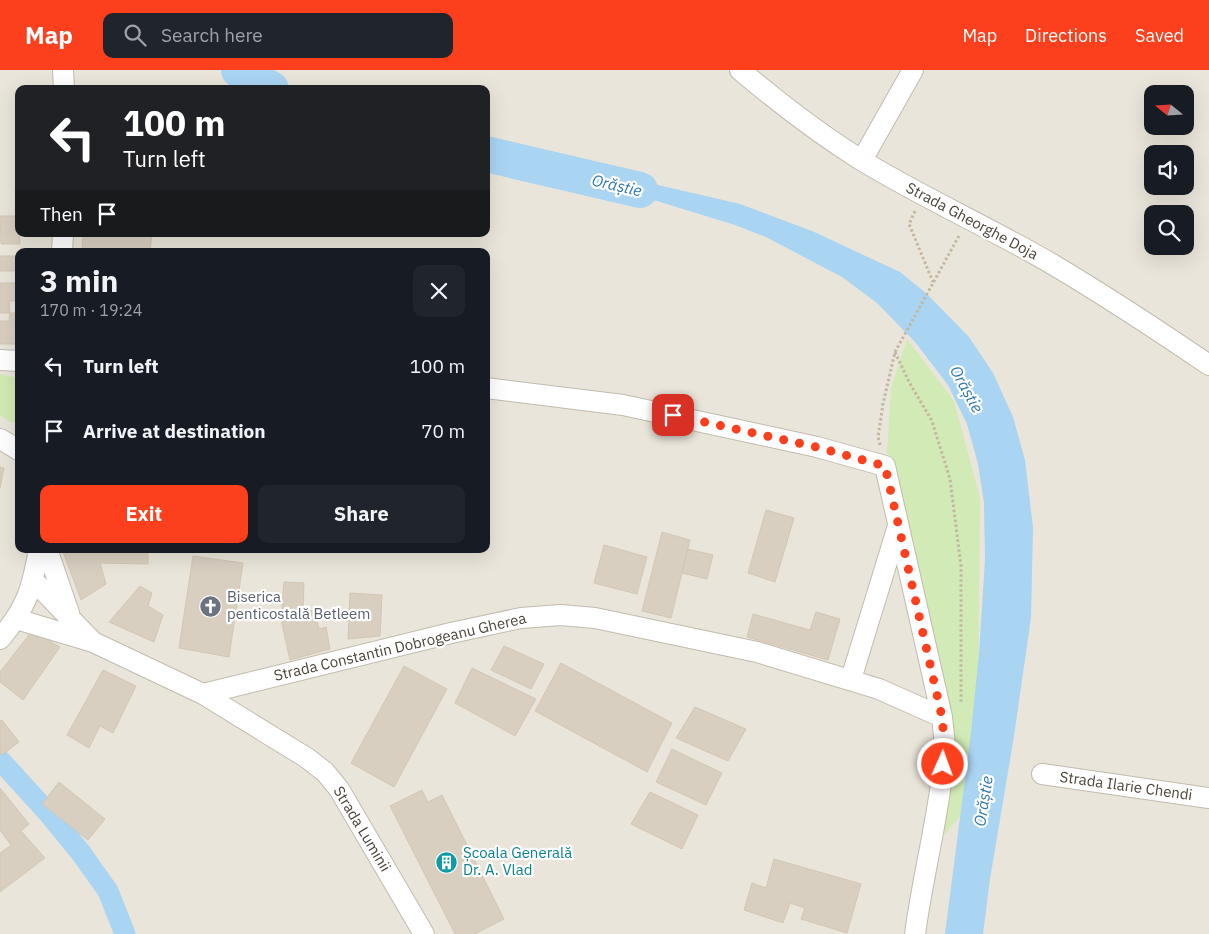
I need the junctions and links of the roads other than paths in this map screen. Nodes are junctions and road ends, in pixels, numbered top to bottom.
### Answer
1 (63, 70) edge
2 (740, 70) edge
3 (913, 70) edge
4 (64, 85) edge
5 (862, 160) junction
6 (0, 360) edge
7 (15, 362) edge
8 (1209, 366) edge
9 (490, 388) edge
10 (0, 439) edge
11 (15, 448) edge
12 (898, 524) junction
13 (38, 553) edge
14 (49, 553) edge
15 (33, 580) junction
16 (71, 618) junction
17 (16, 619) junction
18 (0, 639) edge
19 (92, 642) junction
20 (851, 679) junction
21 (203, 694) junction
22 (951, 714) junction
23 (1042, 774) dead end
24 (1209, 798) edge
25 (424, 934) edge
26 (915, 934) edge

1 - 4 street
2 - 5 street, Strada Gheorghe Doja
3 - 5 street
5 - 8 street, Strada Gheorghe Doja
6 - 7 street
9 - 12 street
10 - 11 street
12 - 20 street
12 - 22 street
13 - 15 street
14 - 16 street
15 - 16 street
15 - 17 street
16 - 19 street
17 - 18 street
17 - 19 street
19 - 21 street
20 - 21 street, Strada Constantin Dobrogeanu Gherea
20 - 22 street, Strada Constantin Dobrogeanu Gherea
21 - 25 street, Strada Luminii
22 - 26 street
23 - 24 street, Strada Ilarie Chendi

